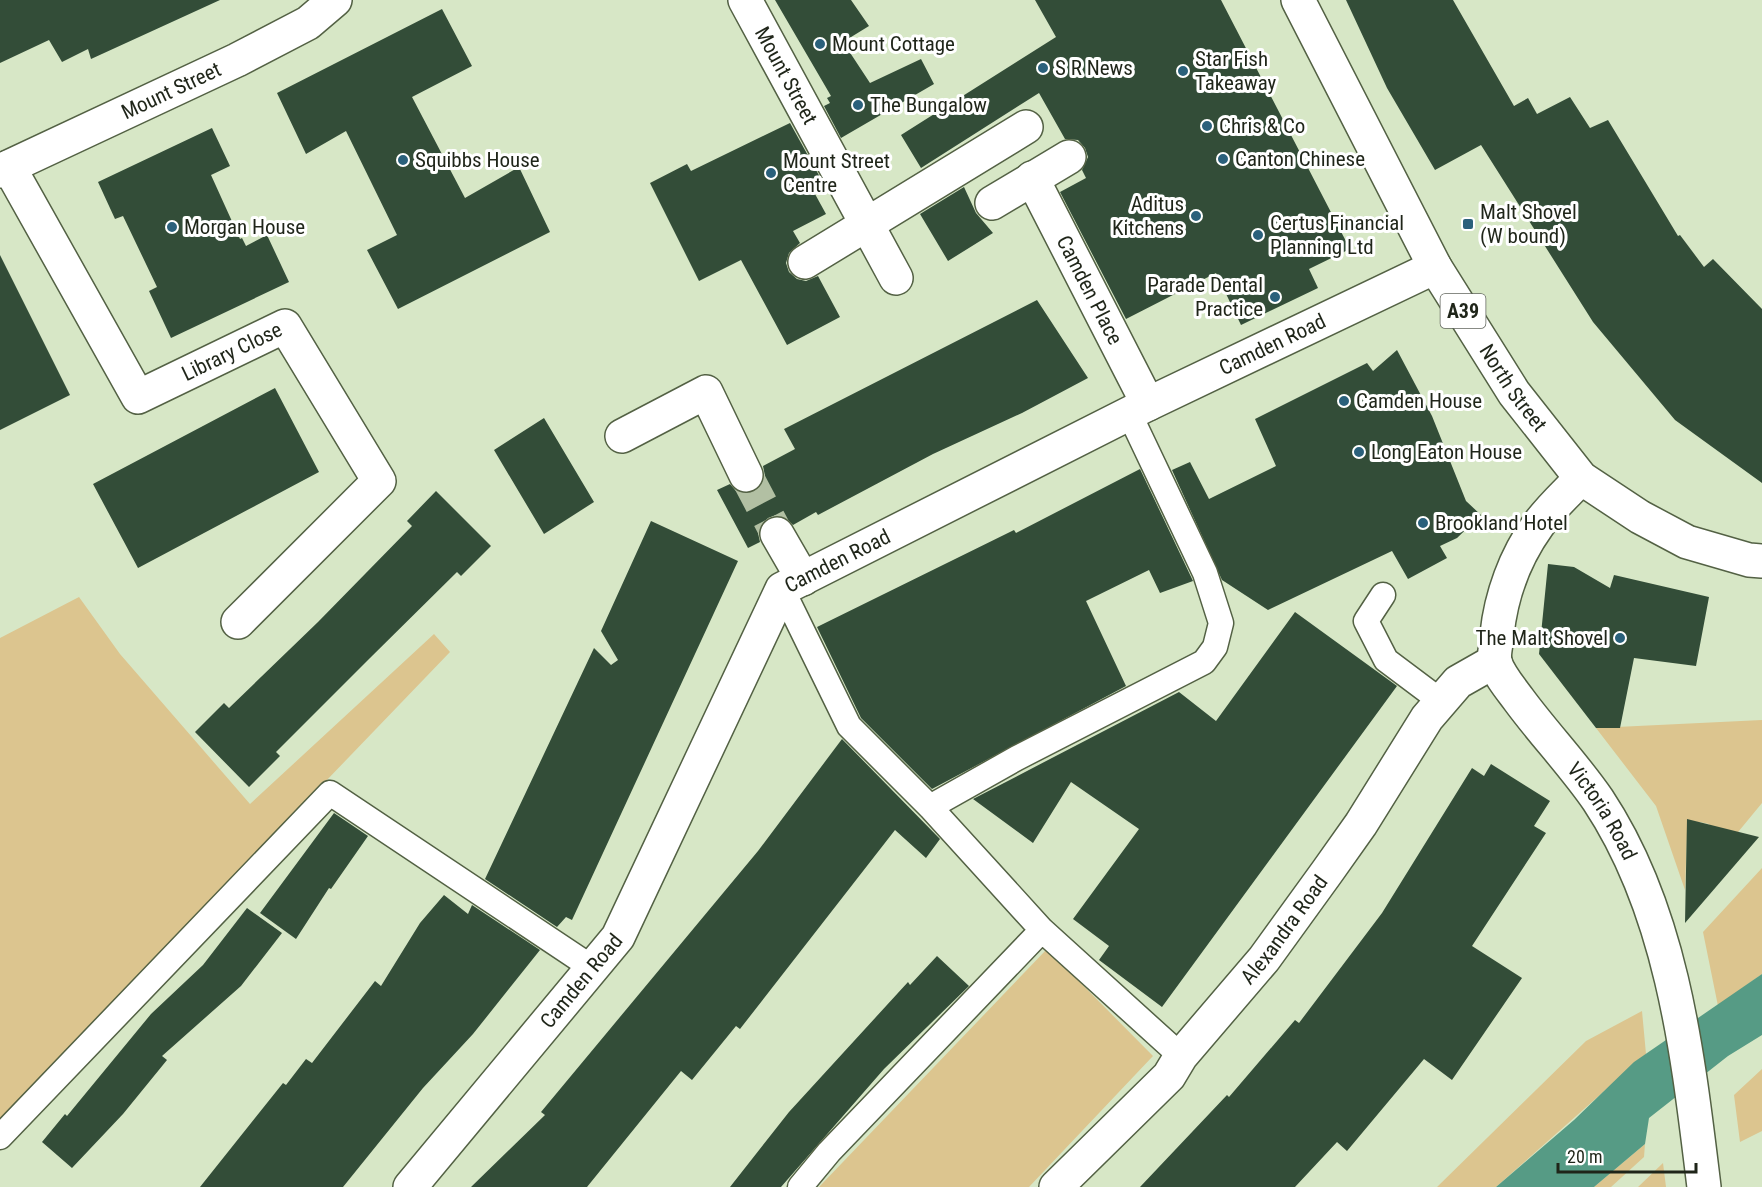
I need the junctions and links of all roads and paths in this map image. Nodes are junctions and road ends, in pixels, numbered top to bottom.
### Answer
1 (335, 0) edge
2 (746, 0) edge
3 (1298, 0) edge
4 (1026, 127) dead end
5 (1069, 157) dead end
6 (4, 169) edge
7 (1032, 178) junction
8 (992, 203) dead end
9 (867, 225) junction
10 (805, 262) dead end
11 (1436, 267) junction
12 (896, 278) dead end
13 (1138, 408) junction
14 (622, 436) dead end
15 (746, 475) tunnel mouth
16 (1581, 478) junction
17 (777, 534) tunnel mouth
18 (1755, 560) edge
19 (793, 584) junction
20 (1383, 595) dead end
21 (238, 622) dead end
22 (1495, 661) junction
23 (1442, 702) junction
24 (930, 807) junction
25 (1042, 930) junction
26 (594, 969) junction
27 (1181, 1056) junction
28 (0, 1137) edge
29 (410, 1187) edge
30 (800, 1187) edge
31 (1056, 1187) edge
32 (1704, 1187) edge

1 - 6 street, Mount Street
2 - 9 street, Mount Street
3 - 11 street, North Street / A39
4 - 9 street
5 - 7 street
6 - 21 street, Library Close
7 - 8 street
7 - 13 street, Camden Place
9 - 10 street
9 - 12 street, Mount Street
11 - 13 street, Camden Road
11 - 16 street, North Street / A39
13 - 19 street, Camden Road
13 - 24 lane
14 - 15 street
16 - 18 street, North Street / A39
16 - 22 street
17 - 19 street
19 - 24 lane
19 - 26 street, Camden Road
20 - 23 lane
22 - 23 street, Alexandra Road
22 - 32 street, Victoria Road
23 - 27 street, Alexandra Road
24 - 25 lane
25 - 27 lane
25 - 30 lane
26 - 28 lane
26 - 29 street, Camden Road
27 - 31 street, Alexandra Road

